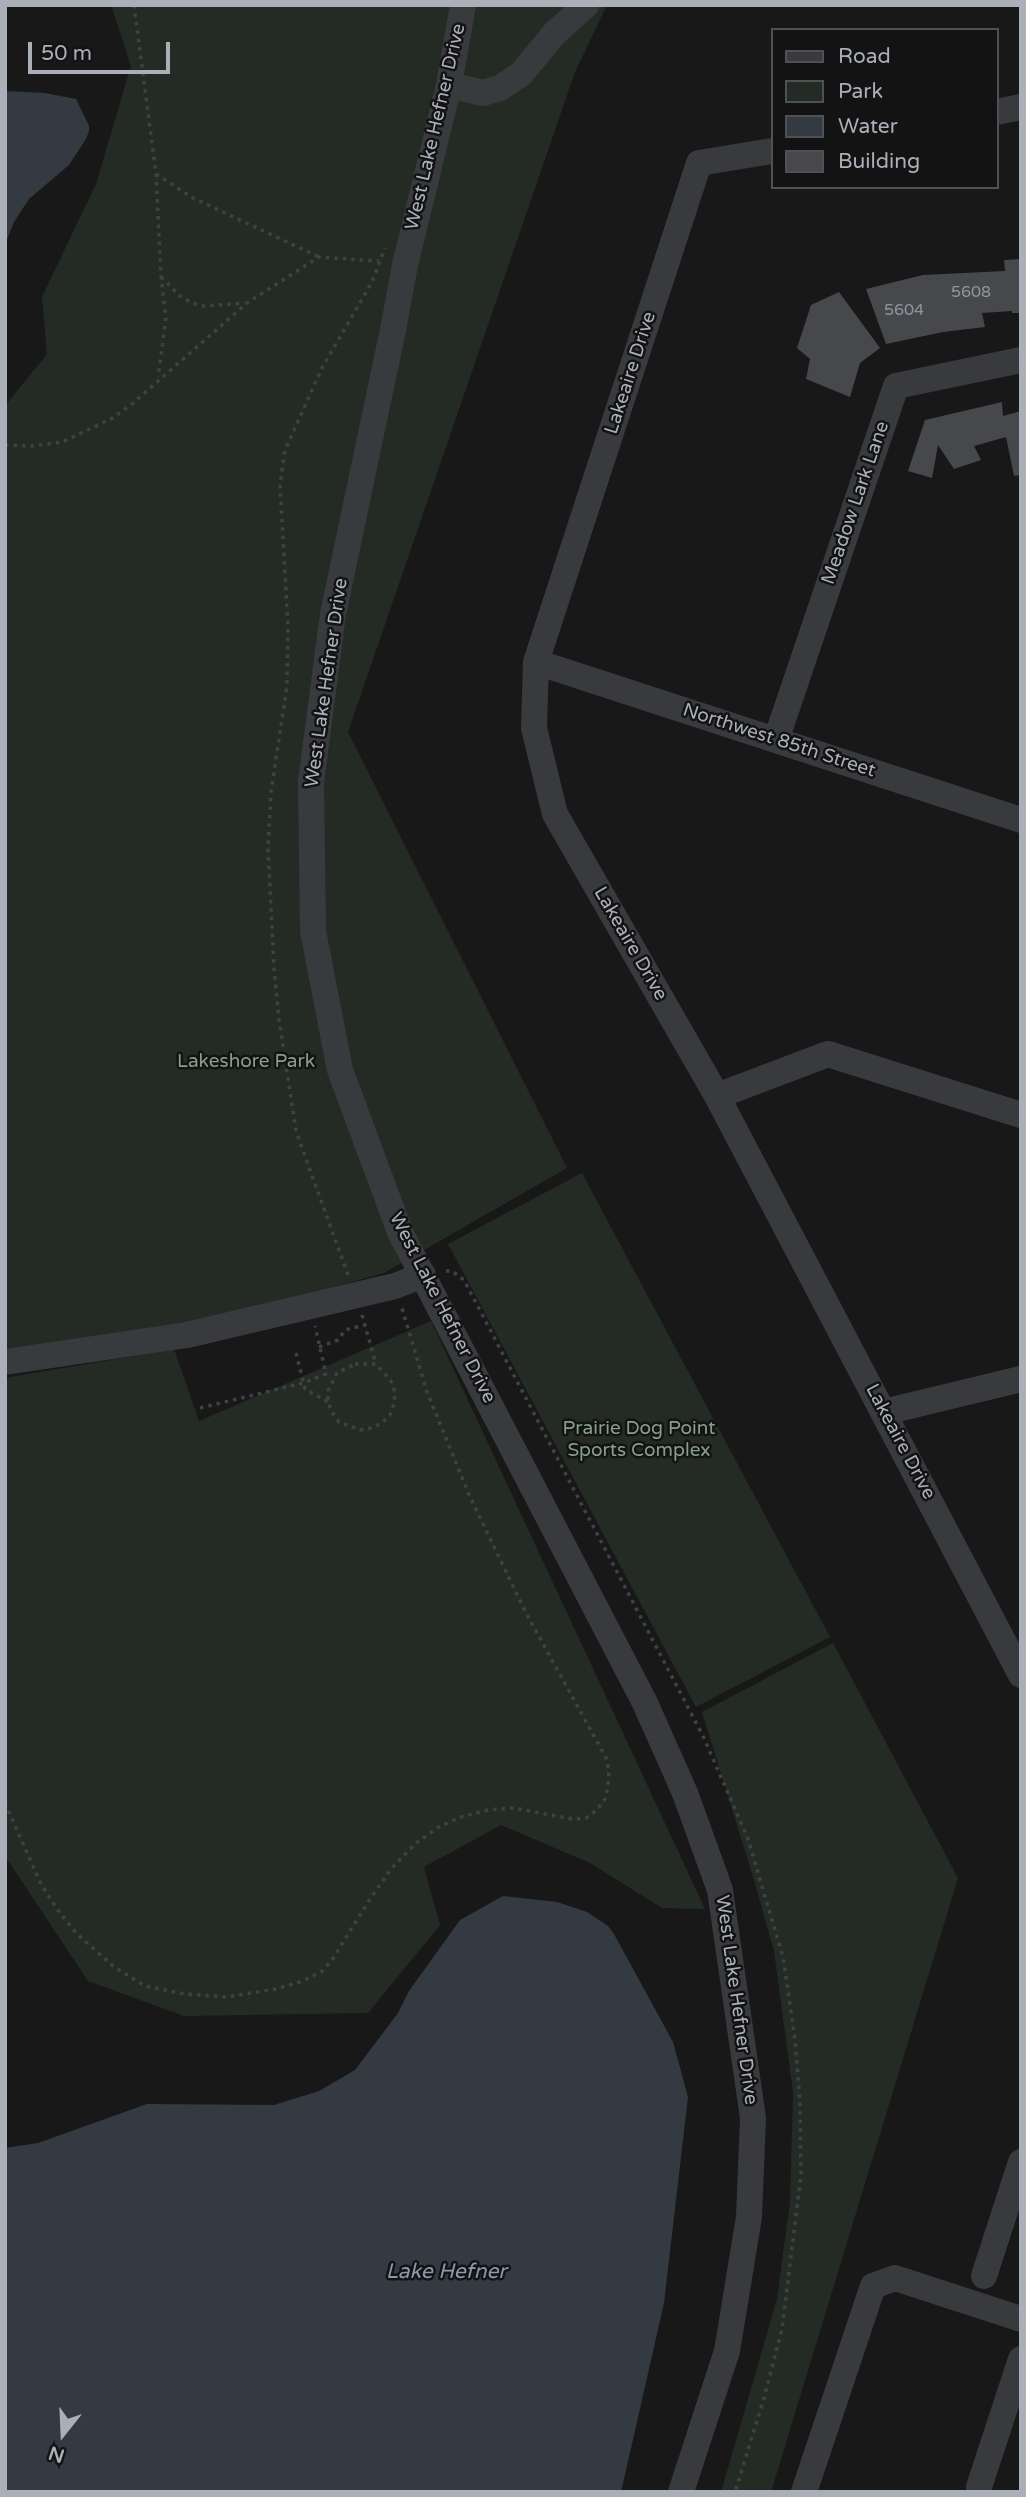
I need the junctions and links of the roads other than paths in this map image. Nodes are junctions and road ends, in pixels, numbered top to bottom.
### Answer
1 (463, 5) edge
2 (586, 5) edge
3 (449, 85) junction
4 (1021, 107) edge
5 (998, 111) edge
6 (771, 151) edge
7 (1021, 360) edge
8 (536, 662) junction
9 (776, 740) junction
10 (1019, 815) edge
11 (717, 1096) junction
12 (1021, 1115) edge
13 (423, 1275) junction
14 (5, 1363) edge
15 (1021, 1379) edge
16 (884, 1412) junction
17 (1021, 1675) edge
18 (1021, 2162) edge
19 (984, 2276) dead end
20 (1021, 2319) edge
21 (1021, 2359) edge
22 (979, 2487) dead end
23 (681, 2492) edge
24 (804, 2492) edge

1 - 3 street, West Lake Hefner Drive
2 - 3 street
3 - 13 street, West Lake Hefner Drive
4 - 5 street
6 - 8 street, Lakeaire Drive
7 - 9 street, Meadow Lark Lane
8 - 9 street, Northwest 85th Street
8 - 11 street, Lakeaire Drive
9 - 10 street, Northwest 85th Street
11 - 12 street
11 - 16 street, Lakeaire Drive
13 - 14 street
13 - 23 street, West Lake Hefner Drive
15 - 16 street
16 - 17 street, Lakeaire Drive
18 - 19 street
20 - 24 street
21 - 22 street

